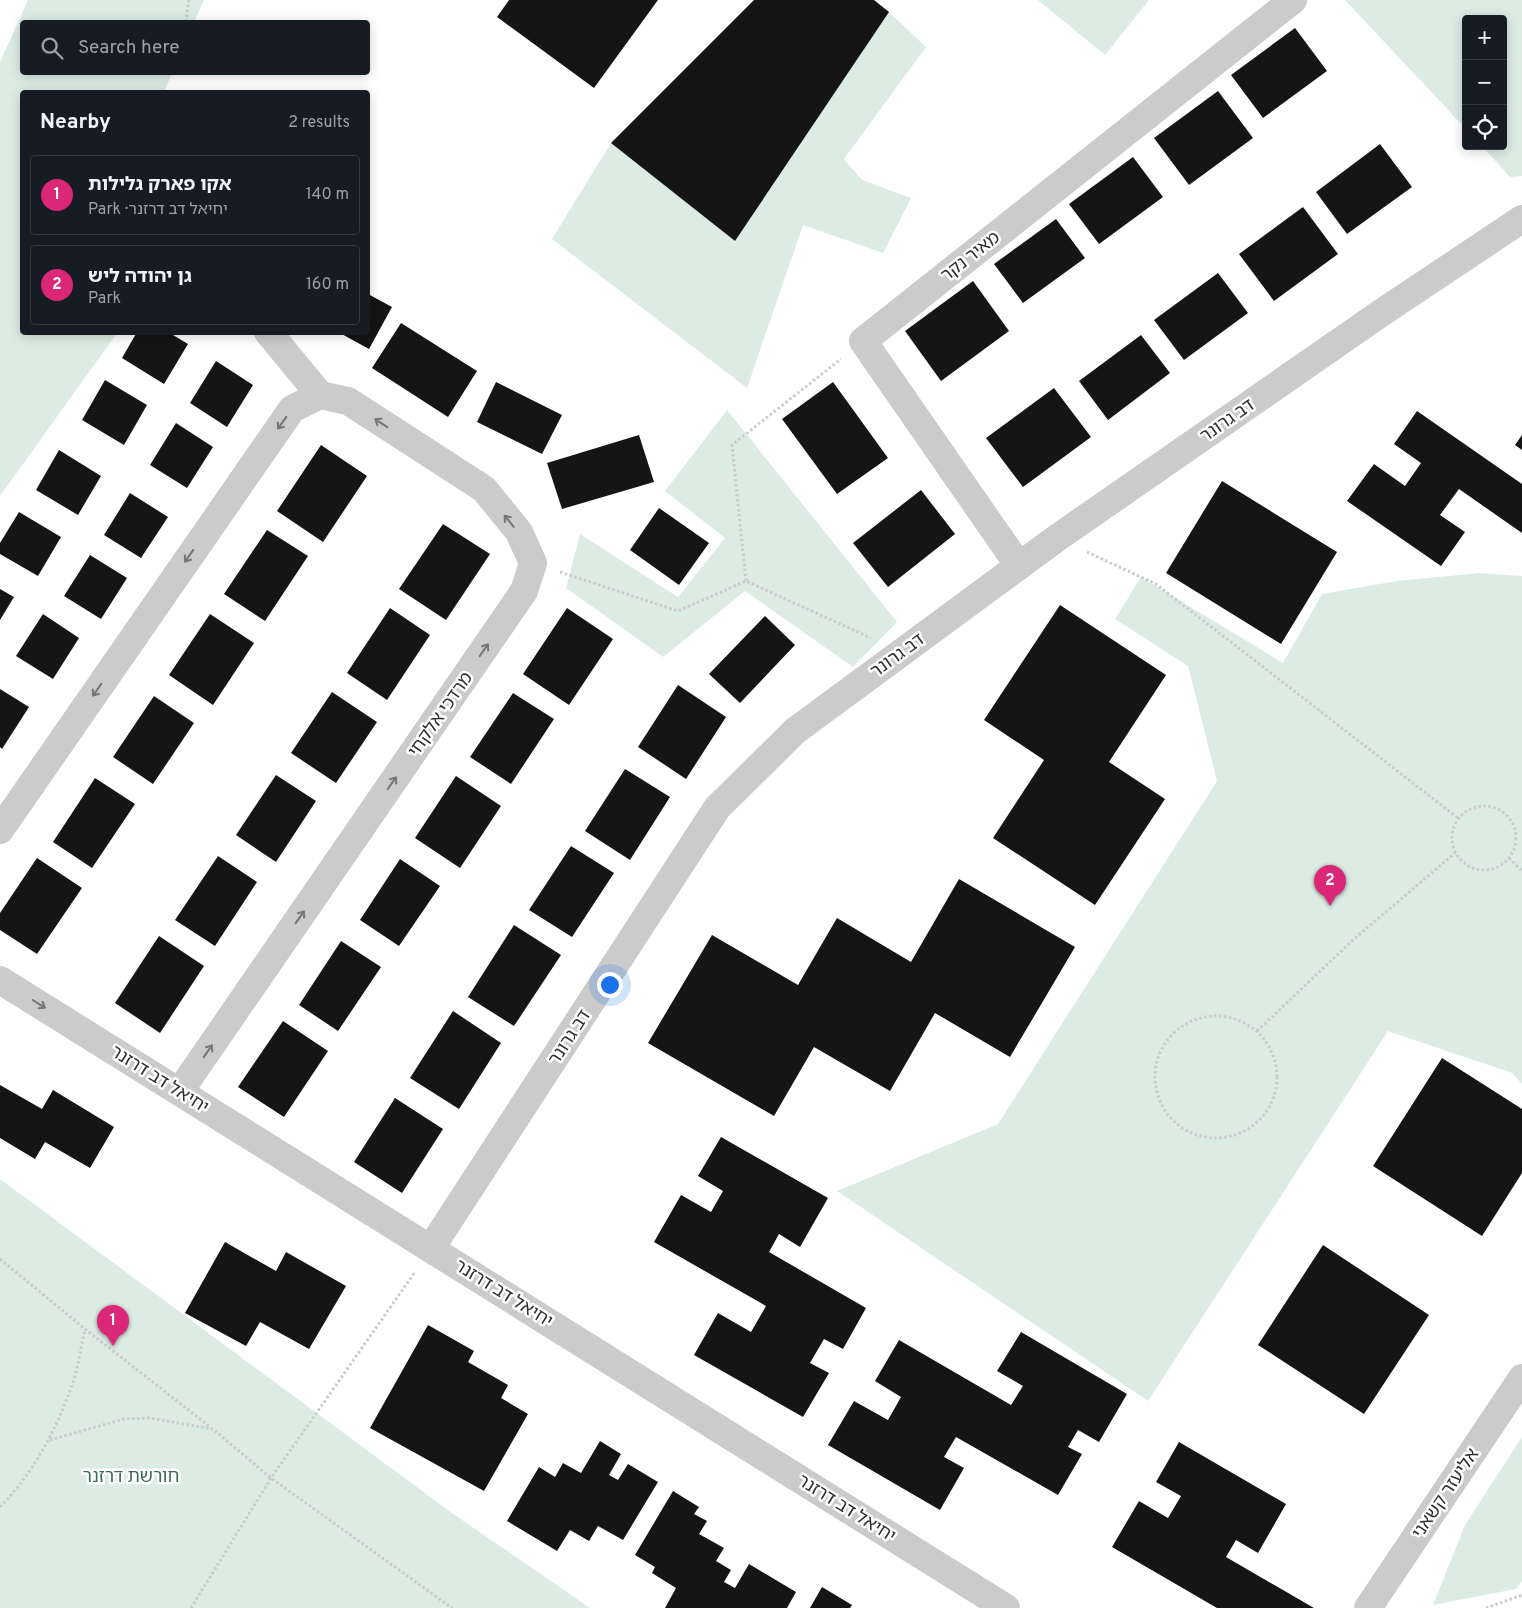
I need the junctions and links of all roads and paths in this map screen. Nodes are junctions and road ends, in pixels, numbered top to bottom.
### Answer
1 (189, 0) edge
2 (1292, 0) edge
3 (186, 20) edge
4 (1522, 219) edge
5 (270, 335) edge
6 (863, 341) junction
7 (320, 395) junction
8 (1057, 538) junction
9 (533, 563) junction
10 (1019, 566) junction
11 (746, 581) junction
12 (902, 652) junction
13 (1458, 818) junction
14 (0, 830) edge
15 (1455, 853) junction
16 (1509, 858) junction
17 (1522, 871) edge
18 (0, 980) edge
19 (1257, 1031) junction
20 (180, 1091) junction
21 (431, 1248) junction
22 (0, 1258) edge
23 (85, 1329) junction
24 (1522, 1378) edge
25 (214, 1430) junction
26 (49, 1440) junction
27 (271, 1478) junction
28 (0, 1507) edge
29 (1522, 1596) edge
30 (191, 1608) edge
31 (452, 1608) edge
32 (1006, 1608) edge
33 (1368, 1608) edge
34 (1486, 1608) edge

1 - 3 path
2 - 6 street, מאיר נקר
4 - 8 street, דב גרונר
5 - 7 street
6 - 10 street
6 - 11 path
9 -> 7 street
7 -> 14 street
8 - 10 street, דב גרונר
8 - 13 path
9 - 11 path
20 -> 9 street, מרדכי אלקחי
10 - 12 street, דב גרונר
11 - 12 path
12 - 21 street, דב גרונר
13 - 15 path
13 - 16 path
15 - 16 path
15 - 19 path
16 - 17 path
18 -> 20 street, יחיאל דב דרזנר
19 - 19 path
20 - 21 street, יחיאל דב דרזנר
21 - 27 path
21 - 32 street, יחיאל דב דרזנר
22 - 23 path
23 - 25 path
23 - 26 path
24 - 33 street, אליעזר קשאני
25 - 26 path
25 - 27 path
26 - 28 path
27 - 30 path
27 - 31 path
29 - 34 path

